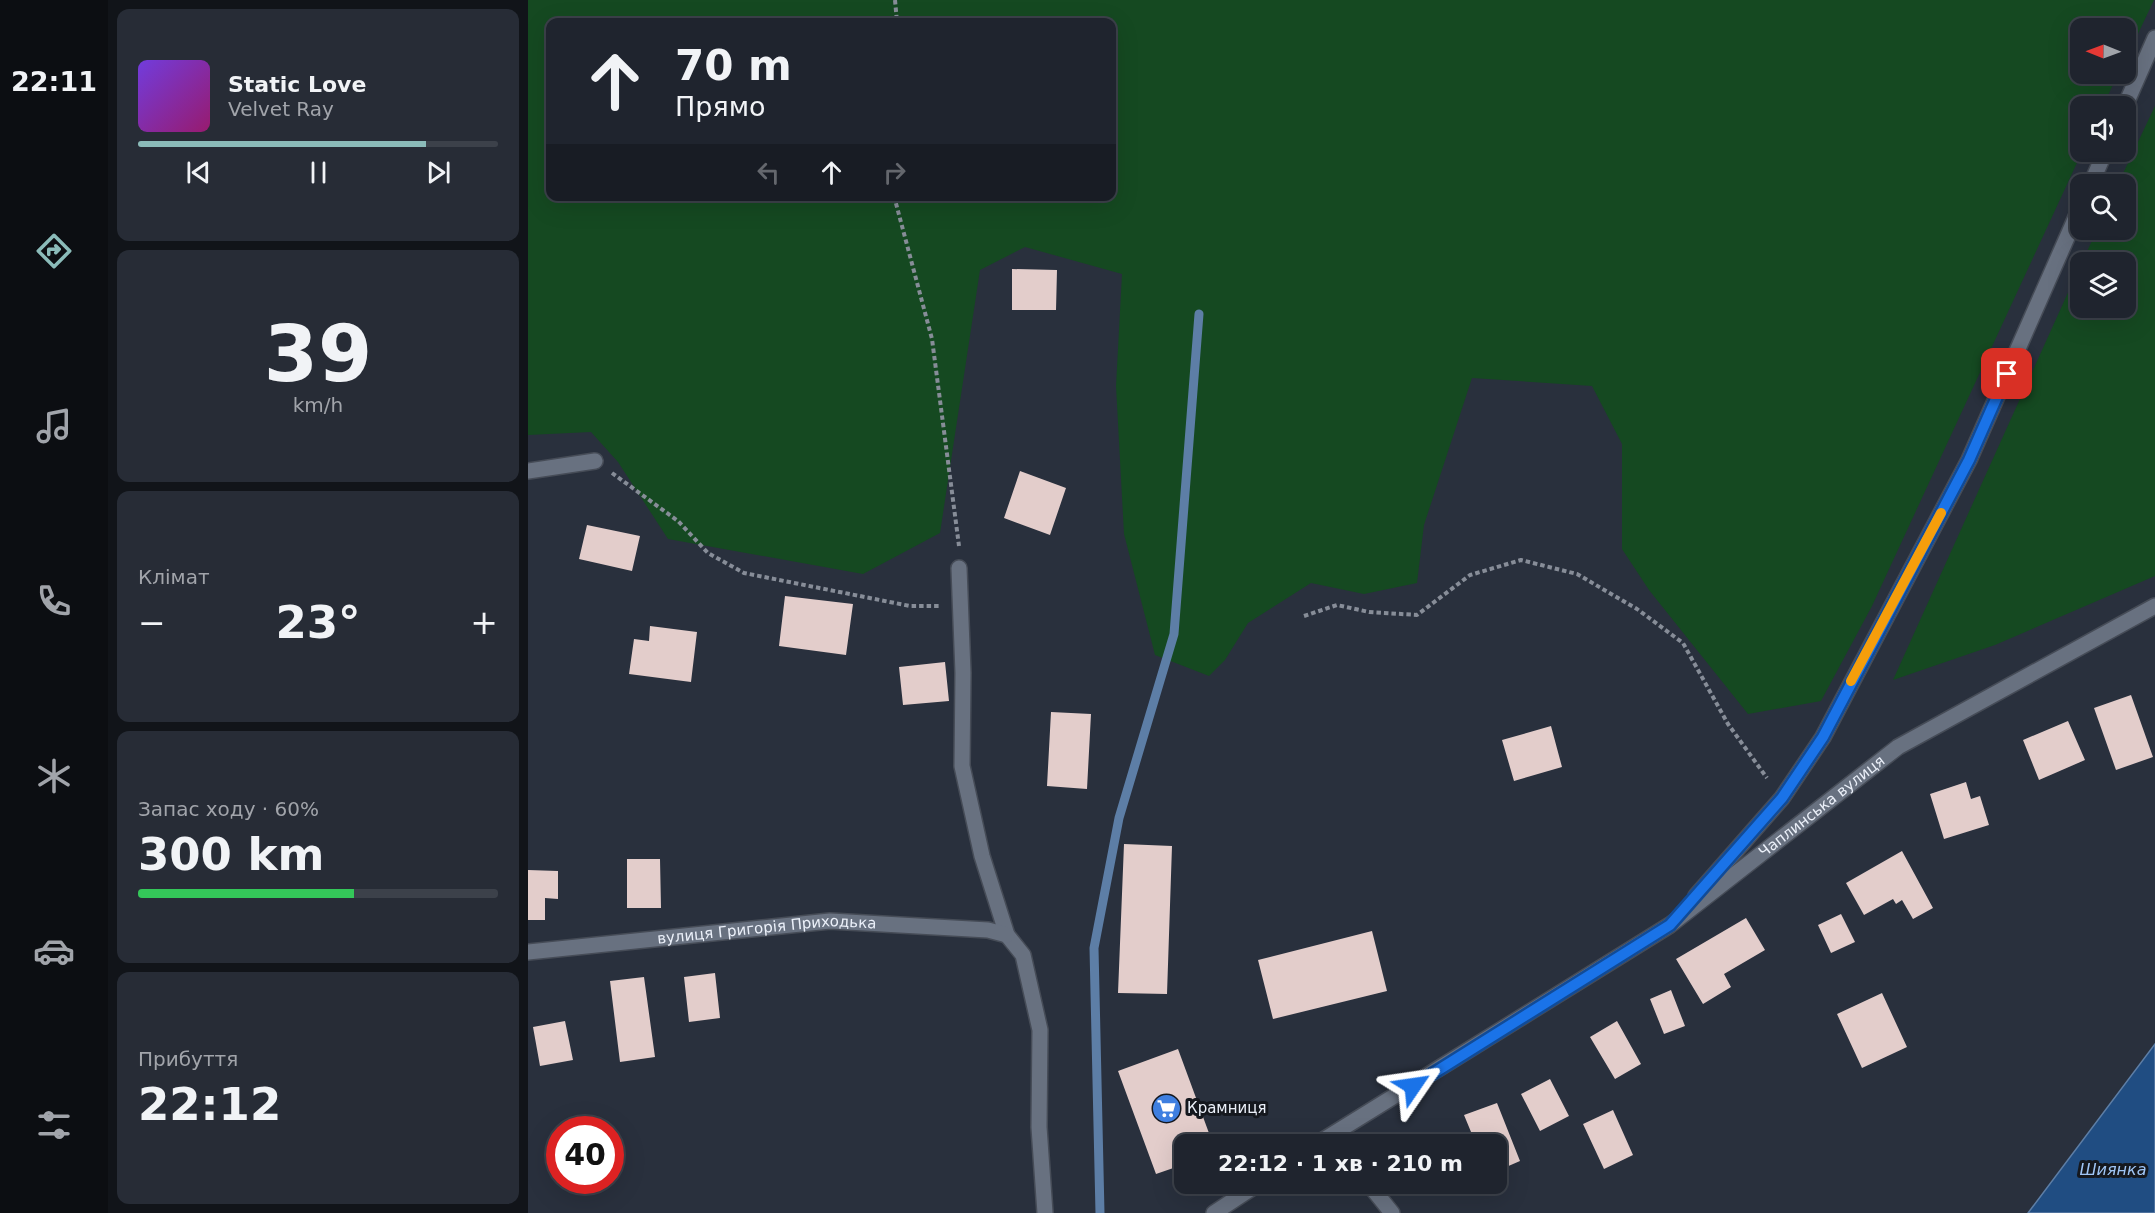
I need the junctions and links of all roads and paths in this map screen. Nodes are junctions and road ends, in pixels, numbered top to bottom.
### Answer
1 (895, 0) edge
2 (897, 18) edge
3 (2155, 38) edge
4 (2129, 96) edge
5 (895, 201) edge
6 (2070, 231) edge
7 (596, 461) joint
8 (528, 471) edge
9 (959, 568) joint
10 (2155, 606) edge
11 (960, 607) junction
12 (1304, 616) dead end
13 (1782, 798) junction
14 (1670, 925) junction
15 (1007, 935) junction
16 (528, 952) edge
17 (1333, 1134) edge
18 (1243, 1194) edge
19 (1377, 1194) edge
20 (1045, 1213) edge
21 (1214, 1213) edge
22 (1392, 1213) edge

1 - 2 path
3 - 4 street
5 - 9 path
6 - 13 street
7 - 8 street
7 - 11 path
9 - 11 street
10 - 14 street, Чаплинська вулиця
11 - 15 street
12 - 13 path
13 - 14 street
14 - 17 street, Чаплинська вулиця
15 - 16 street, вулиця Григорія Приходька
15 - 20 street
18 - 21 street
19 - 22 street

